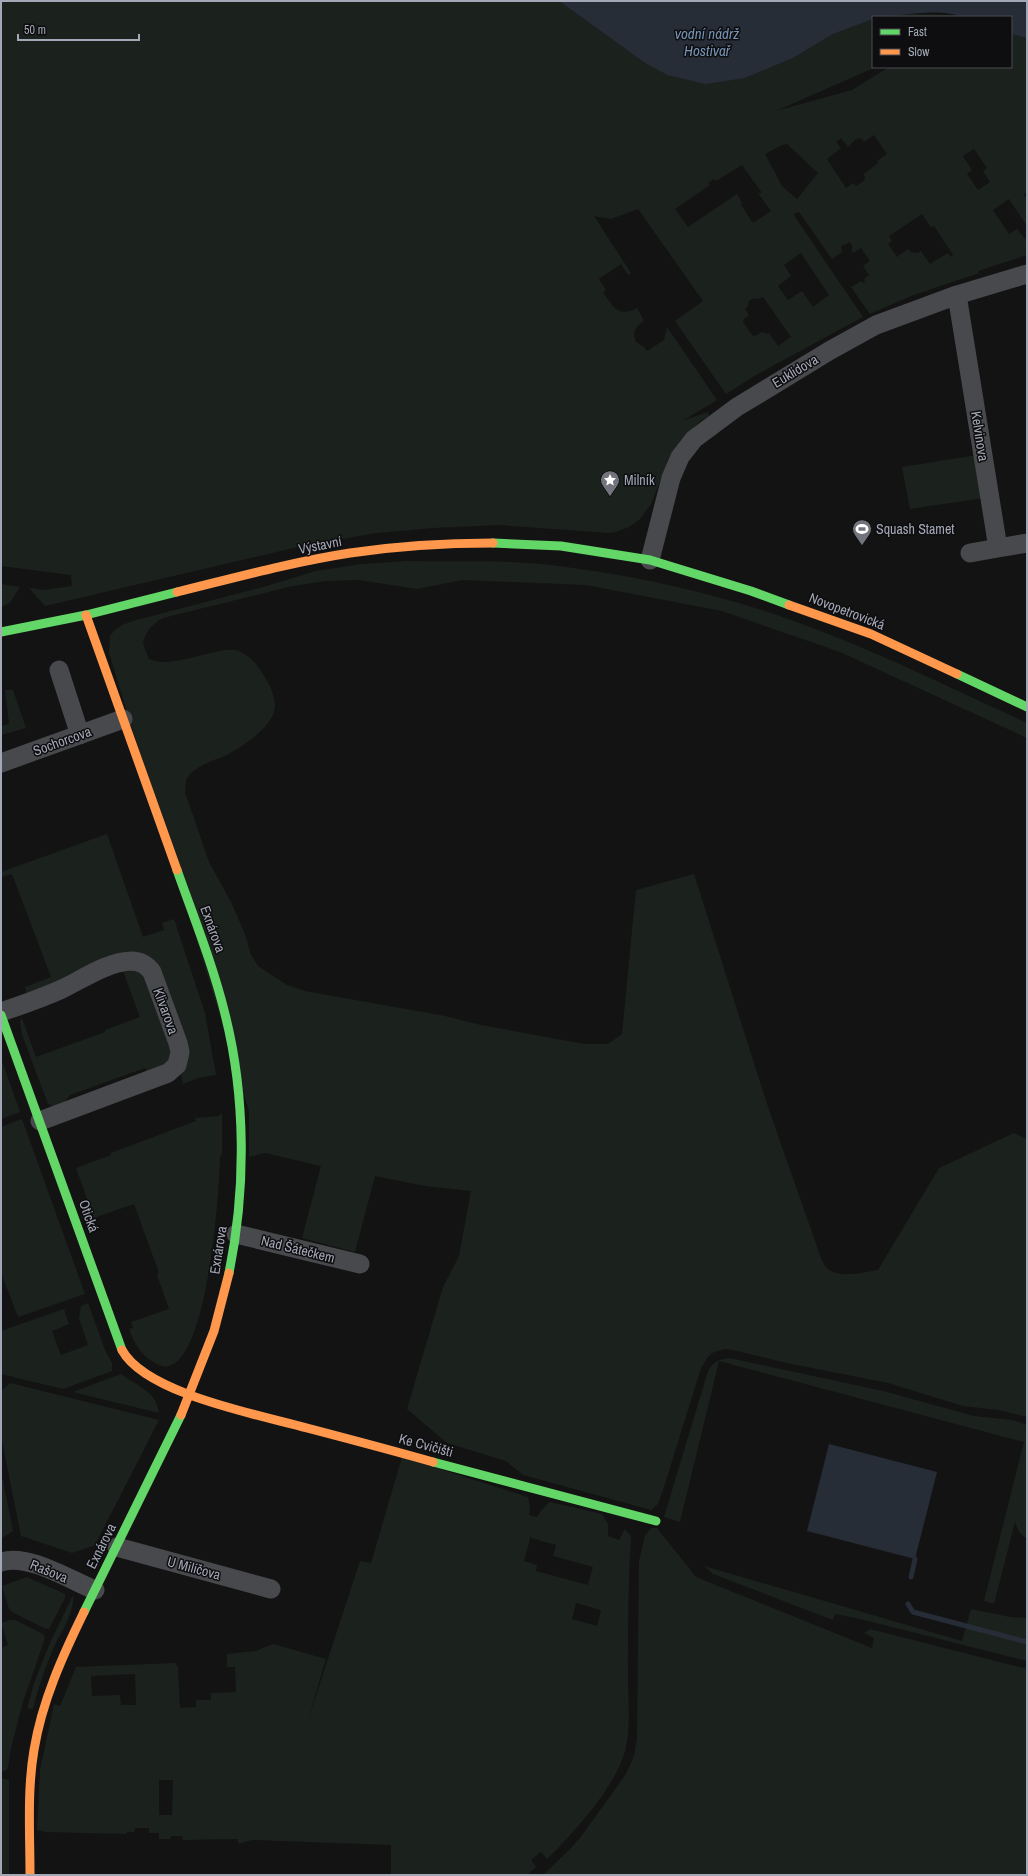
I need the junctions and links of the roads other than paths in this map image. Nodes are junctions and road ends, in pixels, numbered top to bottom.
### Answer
1 (1027, 274) edge
2 (957, 295) junction
3 (1027, 543) edge
4 (998, 548) junction
5 (970, 553) dead end
6 (650, 560) junction
7 (86, 615) junction
8 (1, 632) edge
9 (59, 670) dead end
10 (1027, 707) edge
11 (123, 719) junction
12 (80, 735) junction
13 (1, 763) edge
14 (1, 1013) edge
15 (40, 1121) junction
16 (236, 1234) junction
17 (360, 1264) dead end
18 (190, 1395) junction
19 (656, 1521) dead end
20 (117, 1547) junction
21 (1, 1562) edge
22 (271, 1589) dead end
23 (95, 1590) junction
24 (30, 1875) edge

1 - 2 street, Euklidova
2 - 4 street, Kelvinova
2 - 6 street, Euklidova
3 - 4 street
4 - 5 street
6 - 7 street, Výstavní
6 - 10 street, Novopetrovická
7 - 8 street, Výstavní
7 - 11 street, Exnárova
9 - 12 street
11 - 12 street, Sochorcova
11 - 16 street, Exnárova
12 - 13 street, Sochorcova
14 - 15 street, Otická
14 - 15 street, Klivarova
15 - 18 street, Otická
16 - 17 street, Nad Šátečkem
16 - 18 street, Exnárova
18 - 19 street, Ke Cvičišti
18 - 20 street, Exnárova
20 - 22 street, U Milíčova
20 - 23 street, Exnárova
21 - 23 street, Rašova
23 - 24 street, Exnárova

